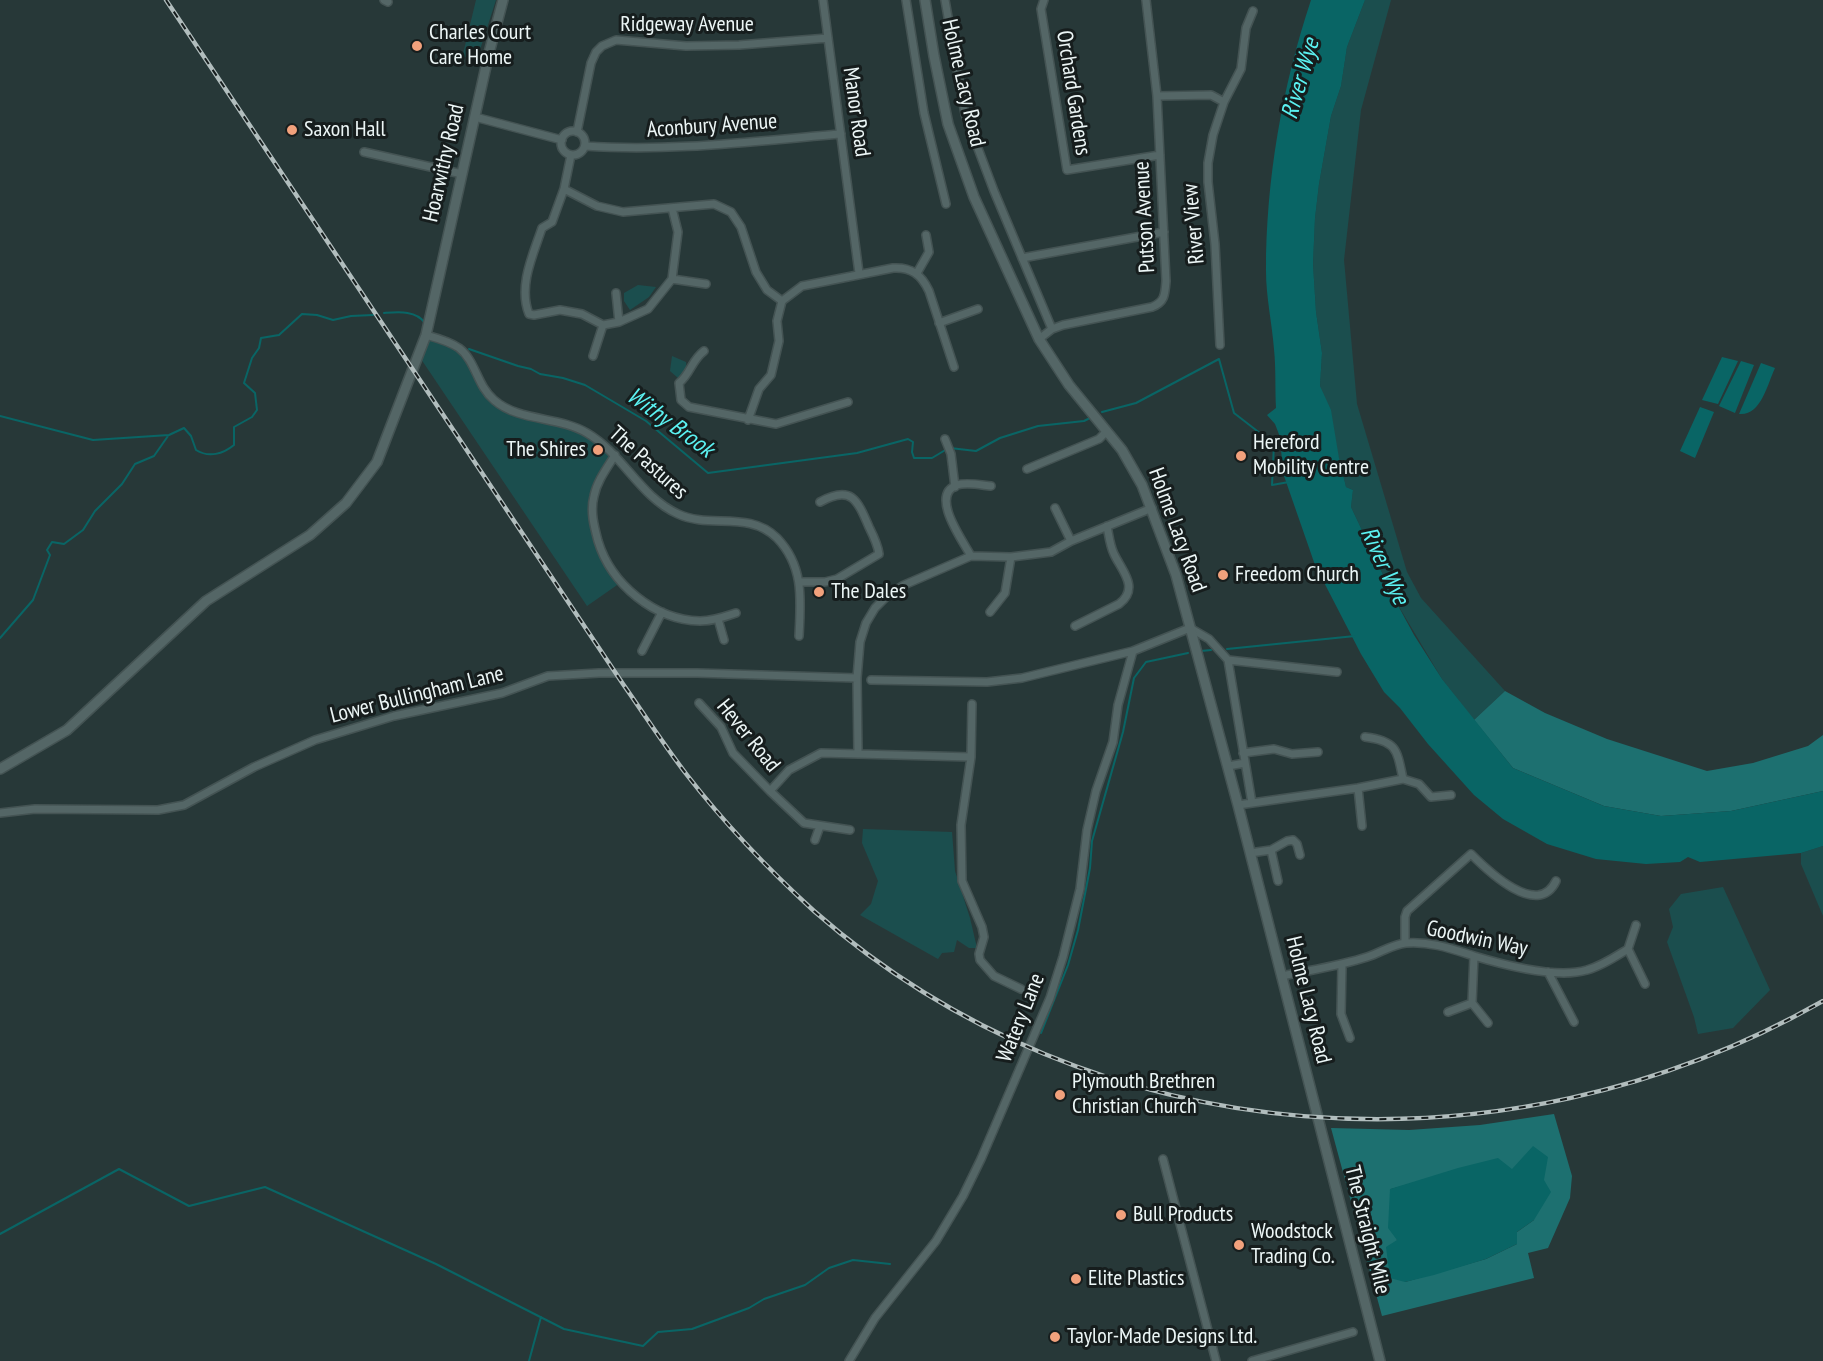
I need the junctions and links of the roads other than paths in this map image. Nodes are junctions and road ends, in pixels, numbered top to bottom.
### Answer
1 (504, 0) edge
2 (823, 0) edge
3 (906, 0) edge
4 (925, 0) edge
5 (945, 0) edge
6 (1044, 0) edge
7 (1146, 0) edge
8 (1253, 10) dead end
9 (828, 38) junction
10 (1156, 96) junction
11 (1224, 102) junction
12 (475, 117) junction
13 (577, 132) junction
14 (841, 134) junction
15 (561, 140) junction
16 (585, 146) junction
17 (364, 152) dead end
18 (1160, 154) junction
19 (571, 155) junction
20 (462, 174) junction
21 (564, 189) junction
22 (946, 204) dead end
23 (672, 208) junction
24 (1164, 232) junction
25 (926, 235) dead end
26 (1022, 258) junction
27 (859, 273) junction
28 (917, 273) junction
29 (672, 279) junction
30 (706, 284) dead end
31 (616, 293) dead end
32 (782, 302) junction
33 (978, 309) dead end
34 (619, 322) junction
35 (939, 323) junction
36 (603, 325) junction
37 (1052, 329) junction
38 (426, 335) junction
39 (1039, 339) junction
40 (1220, 345) dead end
41 (704, 351) dead end
42 (593, 356) dead end
43 (954, 368) dead end
44 (848, 402) dead end
45 (748, 420) junction
46 (1107, 431) junction
47 (945, 439) dead end
48 (615, 455) junction
49 (1027, 469) dead end
50 (991, 486) dead end
51 (955, 487) junction
52 (820, 502) dead end
53 (1055, 508) dead end
54 (1152, 508) junction
55 (1107, 526) junction
56 (1071, 541) junction
57 (971, 556) junction
58 (1011, 557) junction
59 (800, 582) junction
60 (662, 612) junction
61 (990, 612) dead end
62 (736, 613) dead end
63 (718, 619) junction
64 (1075, 626) dead end
65 (1190, 628) junction
66 (799, 636) dead end
67 (724, 640) dead end
68 (642, 651) dead end
69 (1134, 651) junction
70 (1228, 660) junction
71 (1337, 672) dead end
72 (858, 678) junction
73 (871, 680) dead end
74 (699, 703) dead end
75 (972, 704) dead end
76 (1365, 737) dead end
77 (1318, 752) dead end
78 (858, 753) junction
79 (1244, 753) junction
80 (971, 757) junction
81 (1245, 763) junction
82 (1228, 766) junction
83 (0, 769) edge
84 (1403, 779) junction
85 (1358, 788) junction
86 (770, 790) junction
87 (1451, 795) dead end
88 (1252, 803) junction
89 (1238, 805) junction
90 (0, 813) edge
91 (820, 826) junction
92 (1362, 826) dead end
93 (850, 830) dead end
94 (815, 840) dead end
95 (1271, 850) junction
96 (1250, 853) junction
97 (1300, 855) dead end
98 (1278, 881) dead end
99 (1556, 881) dead end
100 (1636, 925) dead end
101 (1405, 943) junction
102 (1628, 949) junction
103 (1474, 956) junction
104 (1342, 964) junction
105 (1548, 972) junction
106 (1282, 976) junction
107 (1645, 984) dead end
108 (1021, 989) dead end
109 (1472, 1003) junction
110 (1448, 1012) dead end
111 (1574, 1022) dead end
112 (1488, 1023) dead end
113 (1350, 1038) dead end
114 (1316, 1109) joint
115 (1163, 1159) dead end
116 (1353, 1332) dead end
117 (849, 1361) edge
118 (1216, 1361) edge
119 (1252, 1361) edge
120 (1380, 1361) edge

1 - 12 street, Hoarwithy Road
2 - 9 street, Manor Road
3 - 22 street, Holme Lacy Road
4 - 39 street, Holme Lacy Road
5 - 26 street
6 - 18 street, Orchard Gardens
7 - 10 street, Putson Avenue
8 - 11 street, River View
9 - 13 street, Ridgeway Avenue
9 - 14 street, Manor Road
10 - 11 street
10 - 18 street, Putson Avenue
11 - 40 street, River View
12 - 15 street
12 - 20 street, Hoarwithy Road
13 - 15 street
13 - 16 street
14 - 16 street, Aconbury Avenue
14 - 27 street, Manor Road
15 - 19 street
16 - 19 street
17 - 20 street
18 - 24 street, Putson Avenue
19 - 21 street
20 - 38 street, Hoarwithy Road
21 - 23 street
21 - 36 street
23 - 29 street
23 - 32 street
24 - 26 street
24 - 37 street, Putson Avenue
25 - 28 street
26 - 37 street
27 - 28 street
27 - 32 street
28 - 35 street
29 - 30 street
29 - 34 street
31 - 34 street
32 - 45 street
33 - 35 street
34 - 36 street
35 - 43 street
36 - 42 street
37 - 39 street, Putson Avenue
38 - 48 street, The Pastures
38 - 83 street, Hoarwithy Road
39 - 46 street, Holme Lacy Road
41 - 45 street
44 - 45 street
46 - 49 street
46 - 54 street, Holme Lacy Road
47 - 51 street
48 - 59 street, The Pastures
48 - 60 street
50 - 51 street
51 - 57 street
52 - 59 street
53 - 56 street
54 - 55 street
54 - 65 street, Holme Lacy Road
55 - 56 street
55 - 64 street
56 - 58 street
57 - 58 street
57 - 72 street
58 - 61 street
59 - 66 street, The Pastures
60 - 63 street
60 - 68 street
62 - 63 street
63 - 67 street
65 - 69 street
65 - 70 street
65 - 82 street, Holme Lacy Road
69 - 73 street
69 - 117 street, Watery Lane
70 - 71 street
70 - 79 street
72 - 78 street
72 - 90 street, Lower Bullingham Lane
74 - 86 street, Hever Road
75 - 80 street
76 - 84 street
77 - 79 street
78 - 80 street, Hever Road
78 - 86 street, Hever Road
79 - 81 street
80 - 108 street
81 - 82 street
81 - 88 street
82 - 89 street, Holme Lacy Road
84 - 85 street
84 - 87 street
85 - 88 street
85 - 92 street
86 - 91 street, Hever Road
88 - 89 street
89 - 96 street, Holme Lacy Road
91 - 93 street, Hever Road
91 - 94 street
95 - 96 street
95 - 97 street
95 - 98 street
96 - 106 street, Holme Lacy Road
99 - 101 street
100 - 102 street
101 - 103 street, Goodwin Way
101 - 104 street, Goodwin Way
102 - 105 street, Goodwin Way
102 - 107 street
103 - 105 street, Goodwin Way
103 - 109 street
104 - 106 street, Goodwin Way
104 - 113 street
105 - 111 street
106 - 114 street, Holme Lacy Road
109 - 110 street
109 - 112 street
114 - 120 street, The Straight Mile
115 - 118 street
116 - 119 street

